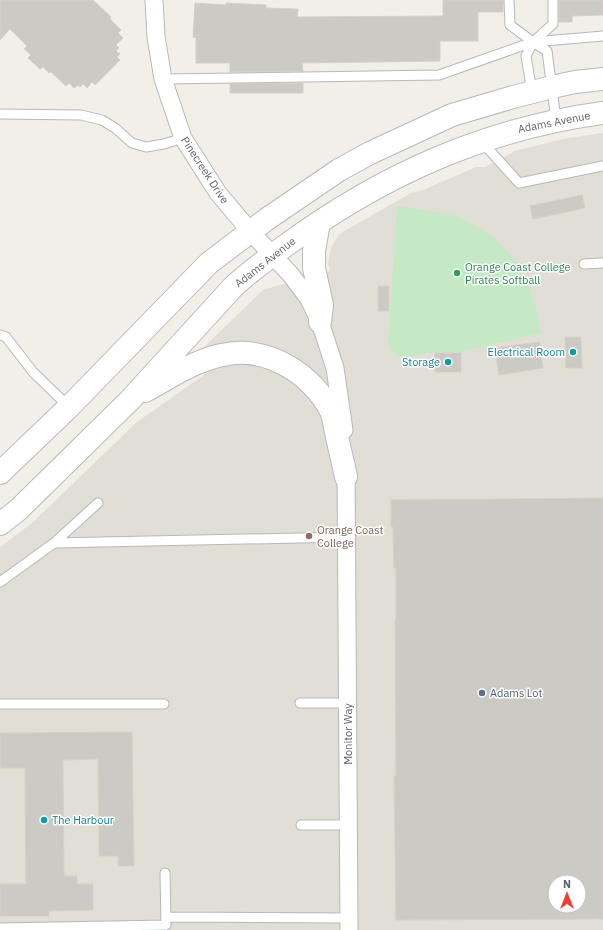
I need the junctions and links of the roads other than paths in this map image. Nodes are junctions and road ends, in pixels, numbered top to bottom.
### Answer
1 (154, 0) edge
2 (509, 0) edge
3 (553, 0) edge
4 (603, 36) edge
5 (533, 42) junction
6 (163, 79) junction
7 (603, 79) edge
8 (542, 89) junction
9 (603, 113) edge
10 (0, 114) edge
11 (556, 120) junction
12 (183, 138) junction
13 (481, 141) junction
14 (603, 166) edge
15 (319, 222) junction
16 (250, 231) junction
17 (272, 256) junction
18 (603, 263) edge
19 (584, 264) dead end
20 (320, 322) junction
21 (0, 335) edge
22 (130, 400) junction
23 (69, 407) junction
24 (0, 473) edge
25 (346, 477) junction
26 (98, 503) dead end
27 (0, 524) edge
28 (346, 537) junction
29 (54, 543) junction
30 (0, 582) edge
31 (300, 703) dead end
32 (348, 703) junction
33 (0, 704) edge
34 (164, 704) dead end
35 (300, 824) dead end
36 (348, 825) junction
37 (165, 873) dead end
38 (166, 924) edge
39 (349, 924) edge
40 (0, 928) edge

1 - 6 street, Pinecreek Drive
2 - 5 lane
3 - 5 lane
4 - 5 lane
5 - 6 lane
5 - 8 lane
5 - 8 lane
6 - 12 street, Pinecreek Drive
7 - 8 main road
8 - 11 lane
8 - 16 main road
9 - 11 main road, Adams Avenue
10 - 12 lane
11 - 13 main road, Adams Avenue
12 - 16 street, Pinecreek Drive
13 - 14 lane
13 - 15 main road, Adams Avenue
15 - 17 main road, Adams Avenue
15 - 20 main road
16 - 17 street, Pinecreek Drive
16 - 23 main road
17 - 20 street, Pinecreek Drive
17 - 22 main road, Adams Avenue
18 - 19 lane
20 - 25 street, Monitor Way
21 - 23 lane
22 - 25 main road
22 - 27 main road, Adams Avenue
23 - 24 main road
25 - 28 street, Monitor Way
26 - 29 lane
28 - 29 lane
28 - 32 street, Monitor Way
29 - 30 lane
31 - 32 lane
32 - 36 street, Monitor Way
33 - 34 lane
35 - 36 lane
36 - 39 street, Monitor Way
37 - 38 lane
38 - 39 lane
38 - 40 lane

